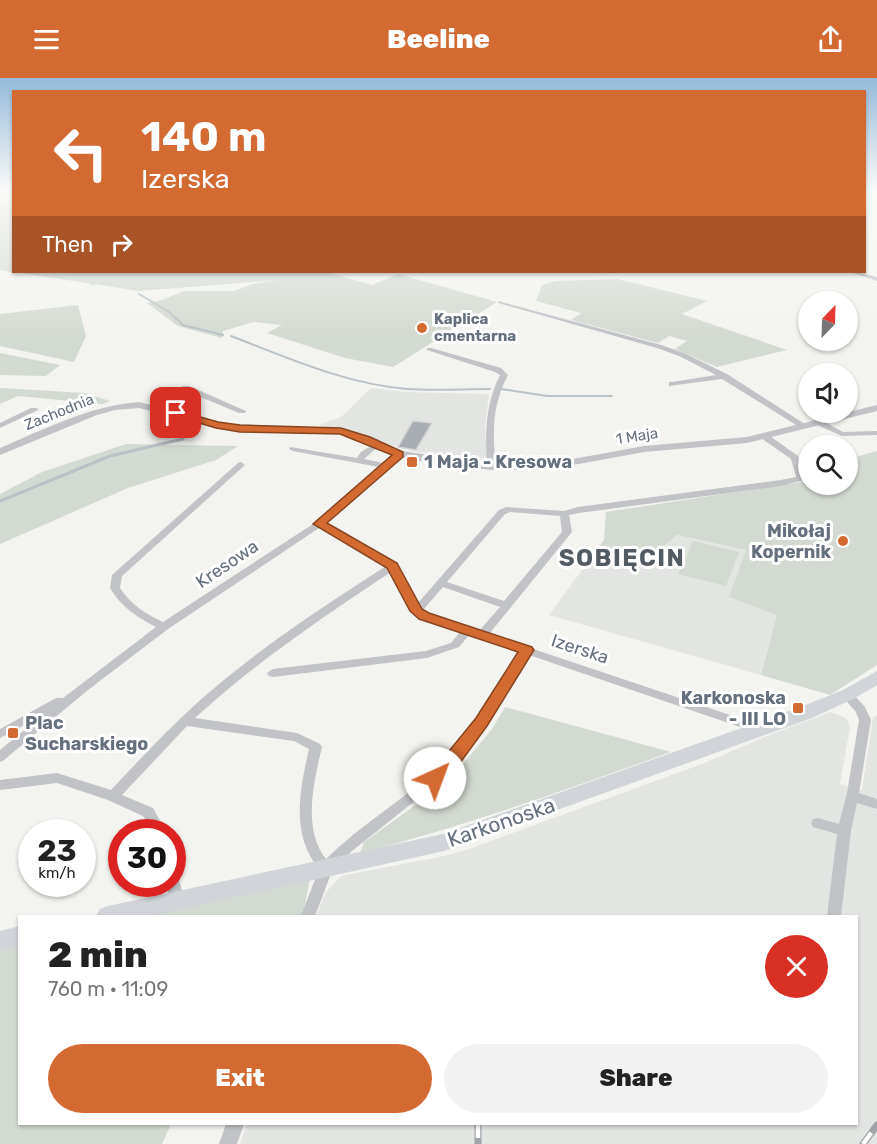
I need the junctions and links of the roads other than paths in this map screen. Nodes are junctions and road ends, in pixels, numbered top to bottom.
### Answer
1 (856, 273) edge
2 (877, 279) edge
3 (500, 302) dead end
4 (429, 350) dead end
5 (724, 376) junction
6 (672, 384) dead end
7 (153, 406) junction
8 (877, 408) edge
9 (34, 410) dead end
10 (242, 411) dead end
11 (858, 413) edge
12 (820, 423) joint
13 (0, 426) edge
14 (804, 426) junction
15 (877, 433) edge
16 (764, 436) junction
17 (376, 445) junction
18 (293, 449) dead end
19 (0, 452) edge
20 (399, 454) junction
21 (359, 461) junction
22 (240, 465) dead end
23 (385, 466) junction
24 (491, 467) junction
25 (564, 514) junction
26 (319, 524) junction
27 (393, 566) junction
28 (440, 583) junction
29 (507, 606) junction
30 (417, 611) junction
31 (164, 627) junction
32 (467, 630) junction
33 (482, 635) junction
34 (527, 650) junction
35 (273, 673) dead end
36 (877, 677) edge
37 (84, 687) junction
38 (847, 695) junction
39 (184, 721) junction
40 (759, 729) junction
41 (0, 734) edge
42 (0, 757) edge
43 (0, 785) edge
44 (113, 796) junction
45 (853, 796) junction
46 (877, 804) edge
47 (152, 819) edge
48 (818, 823) dead end
49 (844, 831) junction
50 (326, 868) junction
51 (186, 889) edge
52 (158, 897) edge
53 (111, 915) edge
54 (308, 915) edge
55 (834, 915) edge
56 (18, 936) edge
57 (0, 941) edge
58 (235, 1125) edge
59 (228, 1144) edge

1 - 2 street
3 - 5 street
4 - 24 street
5 - 6 street
5 - 14 street
7 - 10 street
7 - 17 street, Zachodnia
7 - 19 street, Zachodnia
8 - 11 street, 1 Maja
9 - 13 street, Zachodnia
12 - 14 street, 1 Maja
12 - 15 street
14 - 16 street, 1 Maja
16 - 24 street, 1 Maja
16 - 25 street
17 - 20 street, Zachodnia
17 - 21 street
18 - 21 street
20 - 23 street, Kresowa
20 - 24 street, 1 Maja
21 - 23 street
22 - 31 street
23 - 26 street, Kresowa
25 - 28 street
25 - 29 street
26 - 27 street
26 - 31 street, Kresowa
27 - 30 street
27 - 39 street
28 - 29 street
28 - 30 street
29 - 33 street
30 - 32 street, Izerska
31 - 37 street, Kresowa
32 - 33 street, Izerska
32 - 35 street
33 - 34 street, Izerska
34 - 40 street, Izerska
34 - 50 street
36 - 38 main road, Karkonoska
37 - 41 street
37 - 42 street
38 - 40 main road, Karkonoska
38 - 45 street
39 - 44 street
39 - 50 street
40 - 50 main road, Karkonoska
43 - 44 street
44 - 47 street
45 - 46 street
45 - 49 street
48 - 49 street
49 - 55 street
50 - 51 main road, Karkonoska
50 - 54 street
52 - 53 main road, Karkonoska
56 - 57 main road
58 - 59 street

